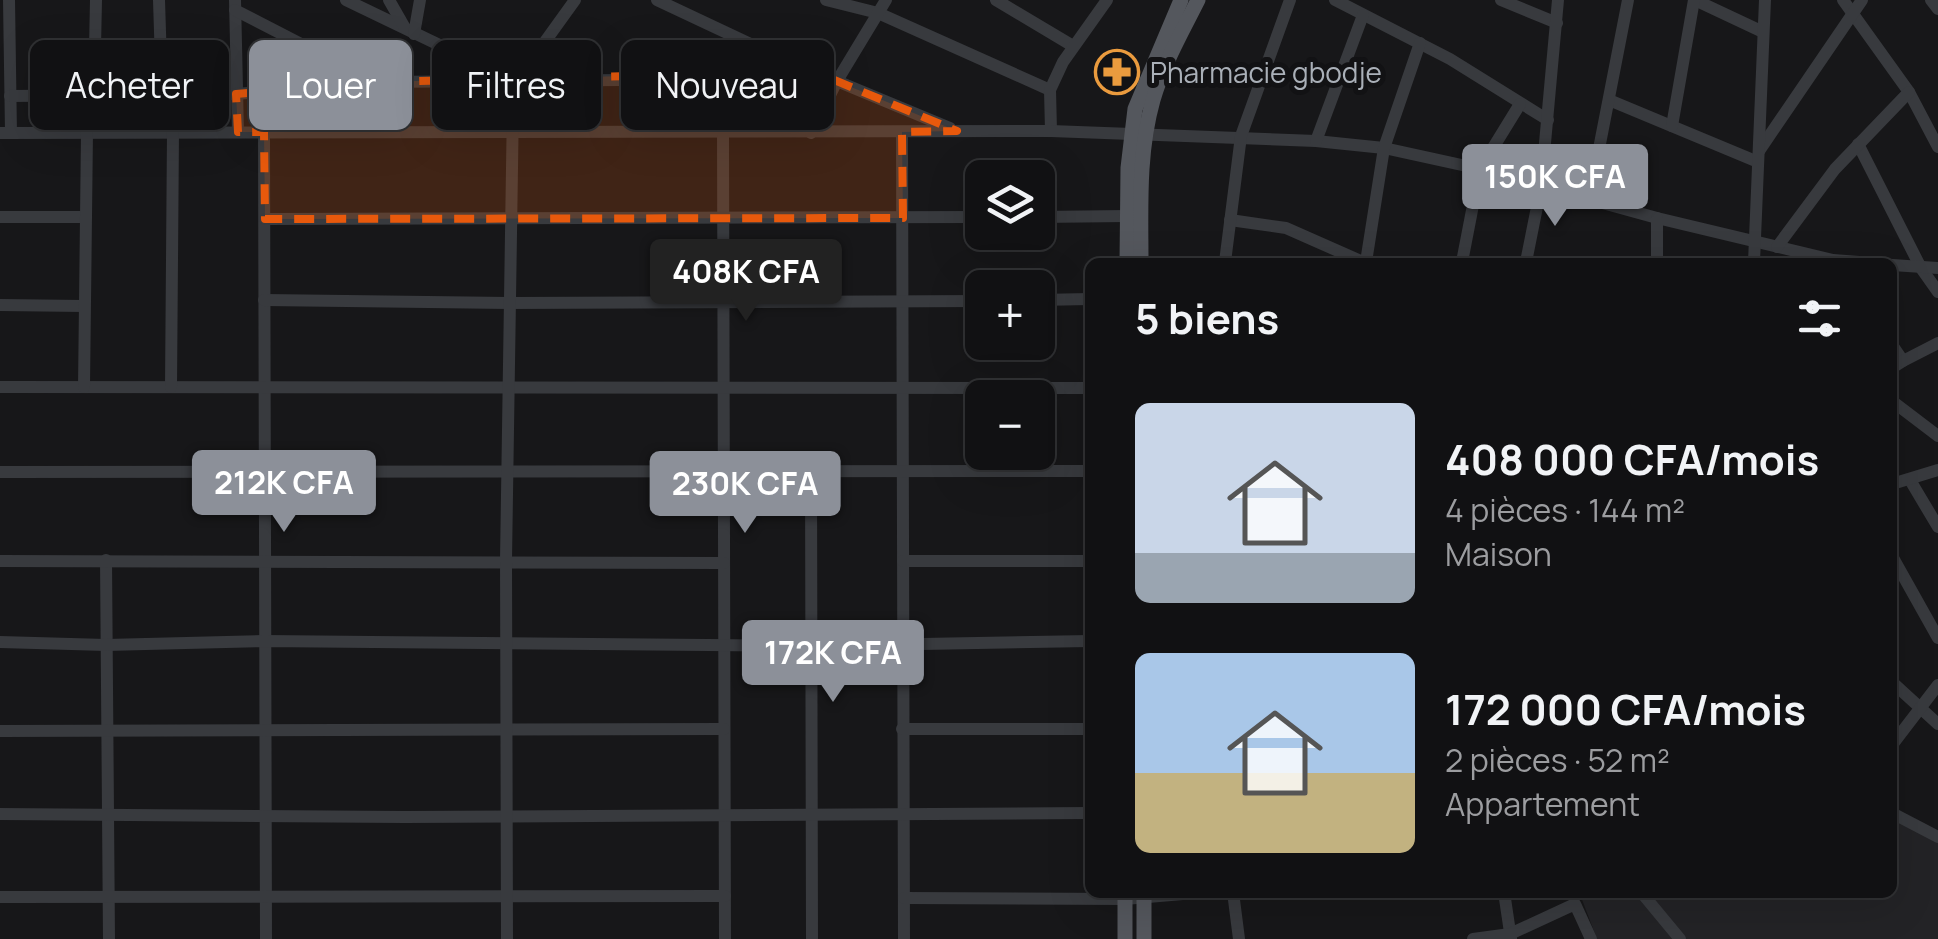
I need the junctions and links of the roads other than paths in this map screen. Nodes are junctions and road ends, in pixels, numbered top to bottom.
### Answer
1 (9, 0) edge
2 (96, 0) edge
3 (159, 0) edge
4 (346, 0) edge
5 (389, 0) edge
6 (420, 0) edge
7 (576, 0) edge
8 (657, 0) edge
9 (826, 0) edge
10 (886, 0) edge
11 (996, 0) edge
12 (1107, 0) edge
13 (1181, 0) edge
14 (1198, 0) edge
15 (1290, 0) edge
16 (1334, 0) edge
17 (1501, 0) edge
18 (1558, 0) edge
19 (1628, 0) edge
20 (1694, 0) edge
21 (1765, 0) edge
22 (1842, 0) edge
23 (1862, 0) edge
24 (1931, 0) edge
25 (235, 5) edge
26 (1938, 9) edge
27 (878, 13) junction
28 (1854, 13) junction
29 (1363, 15) junction
30 (5, 18) edge
31 (1557, 23) junction
32 (410, 32) junction
33 (1763, 32) junction
34 (95, 40) edge
35 (160, 40) edge
36 (298, 40) edge
37 (547, 40) edge
38 (742, 40) edge
39 (432, 42) edge
40 (1420, 43) junction
41 (1073, 46) junction
42 (834, 80) edge
43 (837, 81) junction
44 (1050, 90) junction
45 (1909, 92) junction
46 (249, 93) edge
47 (229, 94) edge
48 (236, 94) junction
49 (10, 96) junction
50 (30, 96) edge
51 (1609, 100) junction
52 (1520, 104) junction
53 (1548, 120) junction
54 (1672, 126) junction
55 (956, 131) junction
56 (5, 132) edge
57 (87, 132) junction
58 (172, 132) junction
59 (238, 132) junction
60 (264, 132) junction
61 (511, 132) junction
62 (902, 132) junction
63 (1052, 132) junction
64 (723, 133) junction
65 (811, 133) junction
66 (1138, 135) junction
67 (1241, 136) junction
68 (1316, 141) junction
69 (1858, 144) junction
70 (1938, 147) edge
71 (1384, 148) junction
72 (1759, 157) junction
73 (1480, 169) junction
74 (1542, 186) junction
75 (1589, 200) junction
76 (723, 216) junction
77 (1126, 216) junction
78 (965, 217) edge
79 (1055, 217) edge
80 (0, 218) edge
81 (86, 218) junction
82 (265, 218) junction
83 (903, 218) junction
84 (1657, 218) junction
85 (510, 220) junction
86 (1230, 220) junction
87 (1756, 242) junction
88 (1777, 246) junction
89 (1127, 258) edge
90 (1141, 258) edge
91 (1225, 258) edge
92 (1355, 258) edge
93 (1365, 258) edge
94 (1463, 258) edge
95 (1527, 258) edge
96 (1657, 258) edge
97 (1754, 258) edge
98 (1823, 258) edge
99 (1897, 266) edge
100 (1922, 268) junction
101 (1938, 268) edge
102 (1938, 292) edge
103 (1085, 299) edge
104 (264, 300) junction
105 (1055, 300) edge
106 (965, 301) edge
107 (508, 303) junction
108 (724, 303) junction
109 (903, 303) junction
110 (0, 306) edge
111 (84, 306) junction
112 (1938, 343) edge
113 (1898, 364) edge
114 (0, 387) edge
115 (84, 387) junction
116 (170, 387) junction
117 (264, 387) junction
118 (508, 387) junction
119 (724, 387) junction
120 (904, 387) junction
121 (1085, 388) edge
122 (1897, 411) edge
123 (1938, 436) edge
124 (1938, 470) edge
125 (1085, 471) edge
126 (0, 472) edge
127 (263, 472) junction
128 (507, 472) junction
129 (724, 472) junction
130 (811, 472) junction
131 (902, 472) junction
132 (1910, 480) junction
133 (1897, 483) edge
134 (1938, 527) edge
135 (106, 560) junction
136 (263, 560) junction
137 (506, 560) junction
138 (1085, 560) edge
139 (0, 561) edge
140 (903, 561) junction
141 (724, 563) junction
142 (1897, 565) edge
143 (1938, 638) edge
144 (264, 641) junction
145 (1085, 641) edge
146 (0, 642) edge
147 (903, 644) junction
148 (506, 645) junction
149 (724, 645) junction
150 (106, 646) junction
151 (812, 646) junction
152 (1938, 685) edge
153 (1897, 687) edge
154 (1919, 710) junction
155 (1938, 724) edge
156 (902, 729) junction
157 (1085, 729) edge
158 (0, 730) edge
159 (107, 730) junction
160 (265, 730) junction
161 (506, 730) junction
162 (724, 730) junction
163 (1897, 739) edge
164 (1085, 813) edge
165 (0, 814) edge
166 (108, 814) junction
167 (902, 814) junction
168 (724, 815) junction
169 (812, 815) junction
170 (265, 816) junction
171 (507, 816) junction
172 (1897, 816) edge
173 (1938, 837) edge
174 (724, 896) junction
175 (1085, 896) edge
176 (0, 897) edge
177 (108, 897) junction
178 (266, 897) junction
179 (507, 897) junction
180 (904, 898) junction
181 (1126, 898) edge
182 (1144, 898) edge
183 (1233, 898) edge
184 (1505, 898) edge
185 (1645, 898) edge
186 (1510, 936) edge
187 (109, 939) edge
188 (266, 939) edge
189 (507, 939) edge
190 (725, 939) edge
191 (812, 939) edge
192 (904, 939) edge
193 (1125, 939) edge
194 (1144, 939) edge
195 (1239, 939) edge
196 (1474, 939) edge
197 (1591, 939) edge
198 (1680, 939) edge

1 - 30 street
2 - 34 street
3 - 35 street
4 - 32 street
5 - 32 street
6 - 32 street
7 - 37 street
8 - 38 street
9 - 27 street
10 - 27 street
11 - 41 street
12 - 41 street
13 - 66 main road
14 - 66 main road
15 - 67 street
16 - 29 street
17 - 31 street
18 - 31 street
19 - 51 street
20 - 33 street
20 - 54 street
21 - 33 street
22 - 28 street
23 - 28 street
24 - 26 street
25 - 36 street
25 - 48 street
27 - 43 street
27 - 44 street
28 - 45 street
28 - 72 street
29 - 40 street
29 - 68 street
30 - 49 street
31 - 53 street
32 - 39 street
33 - 72 street
40 - 52 street
40 - 71 street
41 - 44 street
42 - 43 street
43 - 55 street
43 - 65 street
44 - 63 street
45 - 69 street
45 - 70 street
46 - 48 street
47 - 48 street
48 - 59 street
49 - 50 street
49 - 56 street
51 - 54 street
51 - 75 street
52 - 53 street
52 - 73 street
53 - 74 street
54 - 72 street
55 - 62 street
55 - 63 street
56 - 57 street
57 - 58 street
57 - 81 street
58 - 59 street
58 - 116 street
59 - 60 street
60 - 61 street
60 - 82 street
61 - 64 street
61 - 85 street
62 - 65 street
62 - 83 street
63 - 66 street
64 - 65 street
64 - 76 street
66 - 67 street
66 - 77 main road
66 - 90 main road
67 - 68 street
67 - 86 street
68 - 71 street
69 - 88 street
69 - 100 street
71 - 73 street
71 - 93 street
72 - 87 street
73 - 74 street
73 - 94 street
74 - 75 street
74 - 95 street
75 - 84 street
76 - 83 street
76 - 85 street
76 - 108 street
77 - 79 street
77 - 89 main road
78 - 83 street
80 - 81 street
81 - 111 street
82 - 85 street
82 - 104 street
83 - 109 street
84 - 87 street
84 - 96 street
85 - 107 street
86 - 91 street
86 - 92 street
87 - 88 street
87 - 97 street
88 - 98 street
99 - 100 street
100 - 101 street
100 - 102 street
103 - 105 street
104 - 107 street
104 - 117 street
106 - 109 street
107 - 108 street
107 - 118 street
108 - 109 street
108 - 119 street
109 - 120 street
110 - 111 street
111 - 115 street
112 - 113 street
114 - 115 street
115 - 116 street
116 - 117 street
117 - 118 street
117 - 127 street
118 - 119 street
118 - 128 street
119 - 120 street
119 - 129 street
120 - 121 street
120 - 131 street
122 - 123 street
124 - 132 street
125 - 131 street
126 - 127 street
127 - 128 street
127 - 136 street
128 - 129 street
128 - 137 street
129 - 130 street
129 - 141 street
130 - 131 street
130 - 151 street
131 - 140 street
132 - 133 street
132 - 134 street
135 - 136 street
135 - 139 street
135 - 150 street
136 - 137 street
136 - 144 street
137 - 141 street
137 - 148 street
138 - 140 street
140 - 147 street
141 - 149 street
142 - 143 street
144 - 148 street
144 - 150 street
144 - 160 street
145 - 147 street
146 - 150 street
147 - 151 street
147 - 156 street
148 - 149 street
148 - 161 street
149 - 151 street
149 - 162 street
150 - 159 street
151 - 169 street
152 - 154 street
153 - 154 street
154 - 155 street
154 - 163 street
156 - 157 street
156 - 167 street
158 - 159 street
159 - 160 street
159 - 166 street
160 - 161 street
160 - 170 street
161 - 162 street
161 - 171 street
162 - 168 street
164 - 167 street
165 - 166 street
166 - 170 street
166 - 177 street
167 - 169 street
167 - 180 street
168 - 169 street
168 - 171 street
168 - 174 street
169 - 191 street
170 - 171 street
170 - 178 street
171 - 179 street
172 - 173 street
174 - 179 street
174 - 190 street
175 - 180 street
176 - 177 street
177 - 178 street
177 - 187 street
178 - 179 street
178 - 188 street
179 - 189 street
180 - 192 street
181 - 193 main road
182 - 194 main road
183 - 195 street
184 - 186 street
185 - 198 street
186 - 196 street
186 - 197 street

